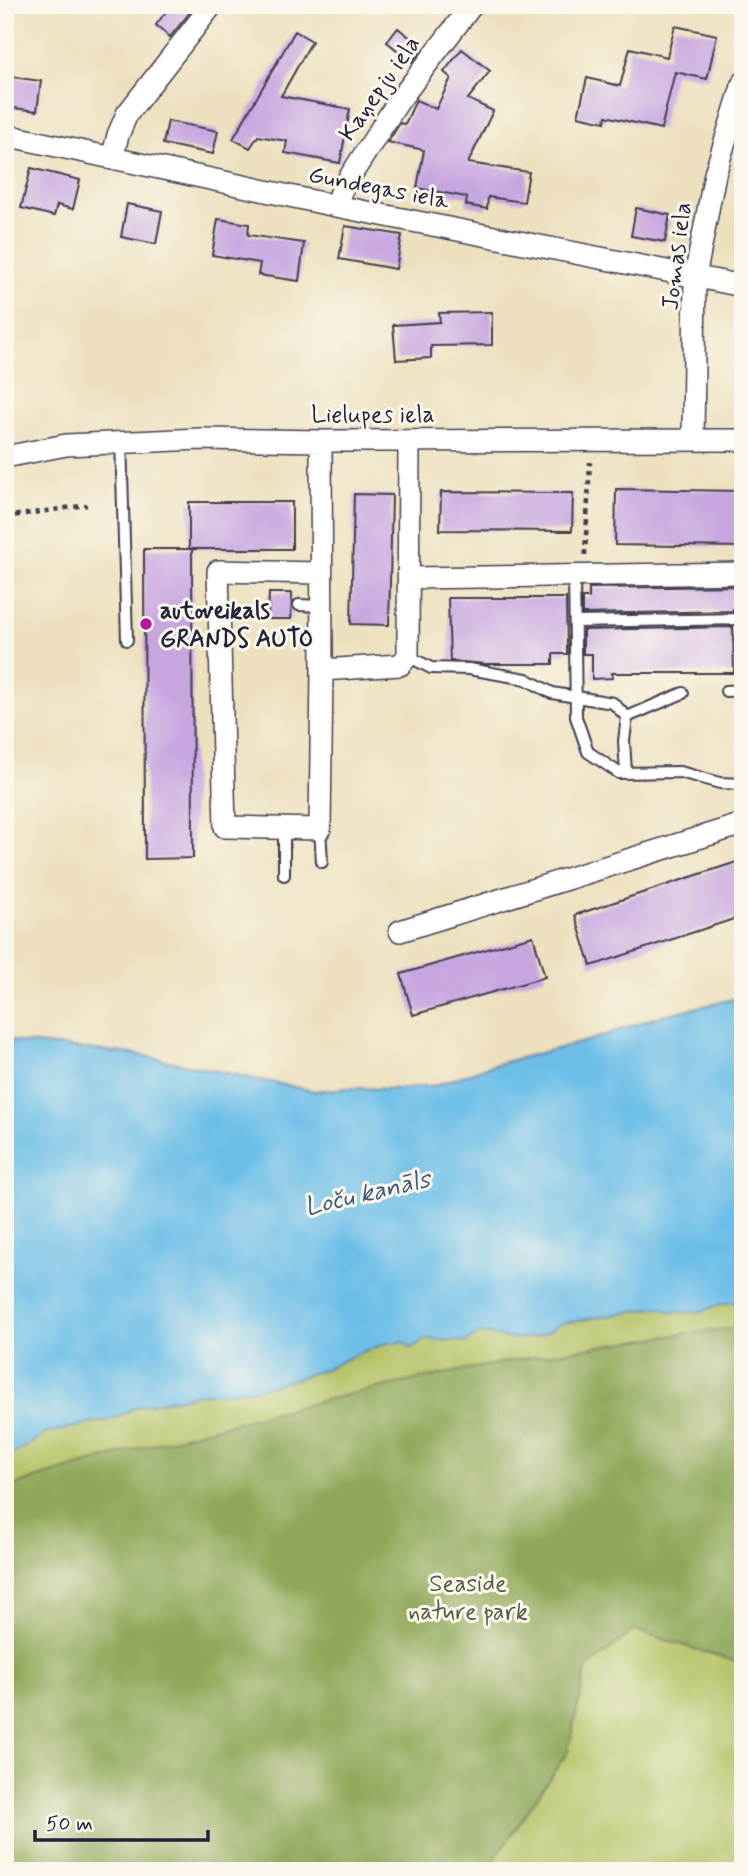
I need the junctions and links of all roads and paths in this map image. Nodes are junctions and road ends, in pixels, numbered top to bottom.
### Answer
1 (212, 5) edge
2 (472, 5) edge
3 (743, 83) edge
4 (5, 135) edge
5 (113, 159) junction
6 (336, 206) junction
7 (695, 276) junction
8 (743, 286) edge
9 (121, 440) junction
10 (592, 440) junction
11 (692, 440) junction
12 (743, 440) edge
13 (321, 441) junction
14 (409, 441) junction
15 (5, 457) edge
16 (87, 505) dead end
17 (5, 517) edge
18 (320, 573) junction
19 (743, 573) edge
20 (579, 575) junction
21 (410, 578) junction
22 (299, 605) dead end
23 (321, 606) junction
24 (743, 619) edge
25 (575, 622) junction
26 (127, 640) dead end
27 (408, 656) junction
28 (321, 670) junction
29 (743, 690) edge
30 (726, 691) dead end
31 (683, 693) dead end
32 (576, 698) junction
33 (627, 717) junction
34 (626, 773) junction
35 (743, 784) edge
36 (743, 824) edge
37 (284, 828) junction
38 (320, 829) junction
39 (321, 862) dead end
40 (284, 875) dead end
41 (400, 931) dead end

1 - 5 street
2 - 6 street, Kaņepju iela
3 - 7 street, Jomas iela
4 - 5 street, Gundegas iela
5 - 6 street, Gundegas iela
6 - 7 street, Gundegas iela
7 - 8 street, Gundegas iela
7 - 11 street, Jomas iela
9 - 13 street, Lielupes iela
9 - 15 street, Lielupes iela
9 - 26 lane
10 - 11 street, Lielupes iela
10 - 14 street, Lielupes iela
10 - 20 path
11 - 12 street, Lielupes iela
13 - 14 street, Lielupes iela
13 - 18 street
14 - 21 street
16 - 17 path
18 - 23 street
18 - 37 street
19 - 20 street
20 - 21 street
20 - 25 lane
21 - 27 street
22 - 23 lane
23 - 28 street
24 - 25 lane
25 - 32 lane
27 - 28 street
27 - 32 lane
28 - 38 street
29 - 30 lane
31 - 33 lane
32 - 33 lane
32 - 34 lane
33 - 34 lane
34 - 35 lane
36 - 41 street
37 - 38 street
37 - 40 lane
38 - 39 lane

